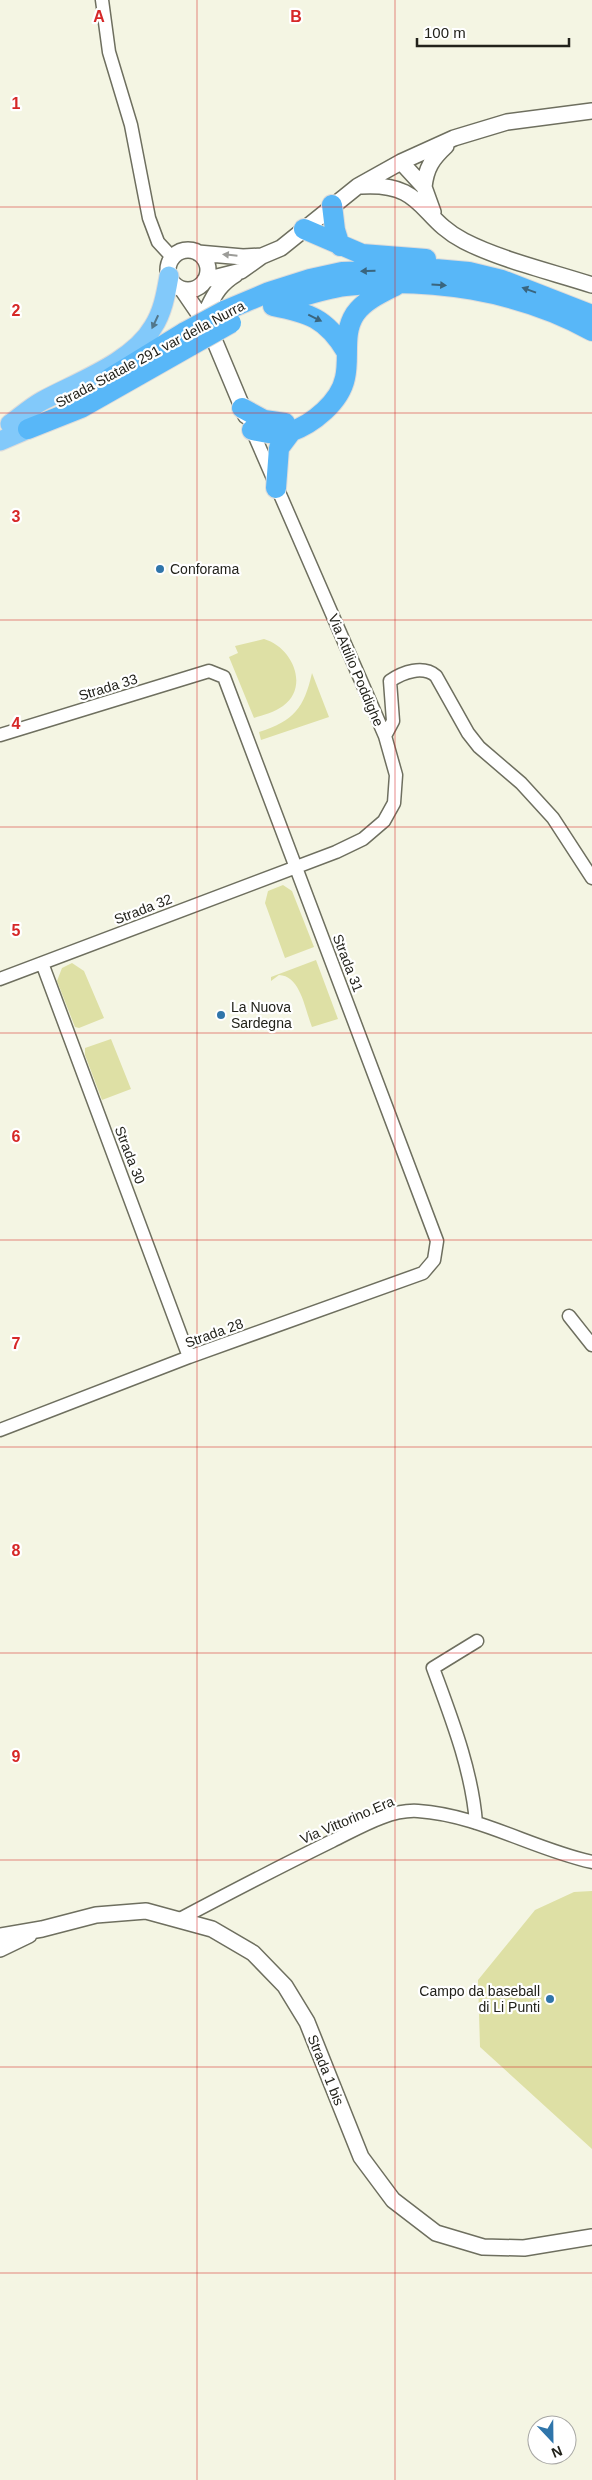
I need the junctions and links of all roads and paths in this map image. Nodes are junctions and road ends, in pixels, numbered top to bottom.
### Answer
1 (102, 0) edge
2 (592, 111) edge
3 (454, 138) junction
4 (400, 162) junction
5 (358, 186) junction
6 (421, 194) junction
7 (332, 205) junction
8 (304, 229) junction
9 (340, 246) junction
10 (198, 253) junction
11 (262, 256) junction
12 (172, 257) junction
13 (241, 271) junction
14 (469, 272) junction
15 (204, 281) junction
16 (175, 282) junction
17 (399, 284) junction
18 (592, 285) edge
19 (270, 306) junction
20 (221, 314) junction
21 (592, 315) edge
22 (210, 330) junction
23 (592, 331) edge
24 (346, 351) junction
25 (242, 408) junction
26 (310, 420) junction
27 (15, 425) edge
28 (252, 430) junction
29 (291, 432) junction
30 (0, 441) edge
31 (276, 488) junction
32 (224, 677) joint
33 (0, 735) edge
34 (385, 736) junction
35 (296, 867) junction
36 (592, 878) edge
37 (42, 963) junction
38 (0, 979) edge
39 (434, 1260) joint
40 (569, 1316) dead end
41 (592, 1345) edge
42 (189, 1357) junction
43 (0, 1430) edge
44 (477, 1641) dead end
45 (476, 1823) junction
46 (592, 1862) edge
47 (180, 1919) junction
48 (42, 1929) junction
49 (0, 1936) edge
50 (0, 1949) edge
51 (592, 2237) edge

1 - 12 street
2 - 3 street
3 - 4 street
3 - 6 street
4 - 5 street
4 - 6 street
5 - 6 street
5 - 7 street
6 - 18 street
7 - 8 street
7 - 9 highway
8 - 9 highway
8 - 11 street
9 - 14 highway
11 -> 10 street
10 - 12 street
10 - 15 street
11 - 13 street
12 - 16 street
13 - 15 street
13 - 20 street
14 -> 20 highway, Strada Statale 291 var della Nurra
21 -> 14 highway, Strada Statale 291 var della Nurra
15 - 16 street
15 - 20 street
16 - 22 street
16 -> 27 main road
17 - 19 highway, Strada Statale 291 var della Nurra
17 -> 23 highway, Strada Statale 291 var della Nurra
17 - 24 highway
19 - 20 highway, Strada Statale 291 var della Nurra
19 -> 24 highway
20 - 22 street
20 - 27 highway, Strada Statale 291 var della Nurra, bridge
22 - 25 street
24 - 26 highway
25 - 26 highway
25 - 28 street
26 - 29 highway
27 - 30 main road, Strada Statale 291 var della Nurra
28 - 29 highway
28 - 31 street, Via Attilio Poddighe
29 - 31 highway
31 - 34 street, Via Attilio Poddighe
32 - 33 street, Strada 33
32 - 35 street, Strada 31
34 - 35 street, Via Attilio Poddighe
34 - 36 street
35 - 37 street, Strada 32
35 - 39 street, Strada 31
37 - 38 street, Strada 32
37 - 42 street, Strada 30
39 - 42 street, Strada 28
40 - 41 street
42 - 43 street, Strada 28
44 - 45 street
45 - 46 street, Via Vittorino Era
45 - 47 street, Via Vittorino Era
47 - 48 street, Strada 1 bis
47 - 51 street, Strada 1 bis
48 - 49 street, Strada 1 bis
48 - 50 street, Strada 1 bis

